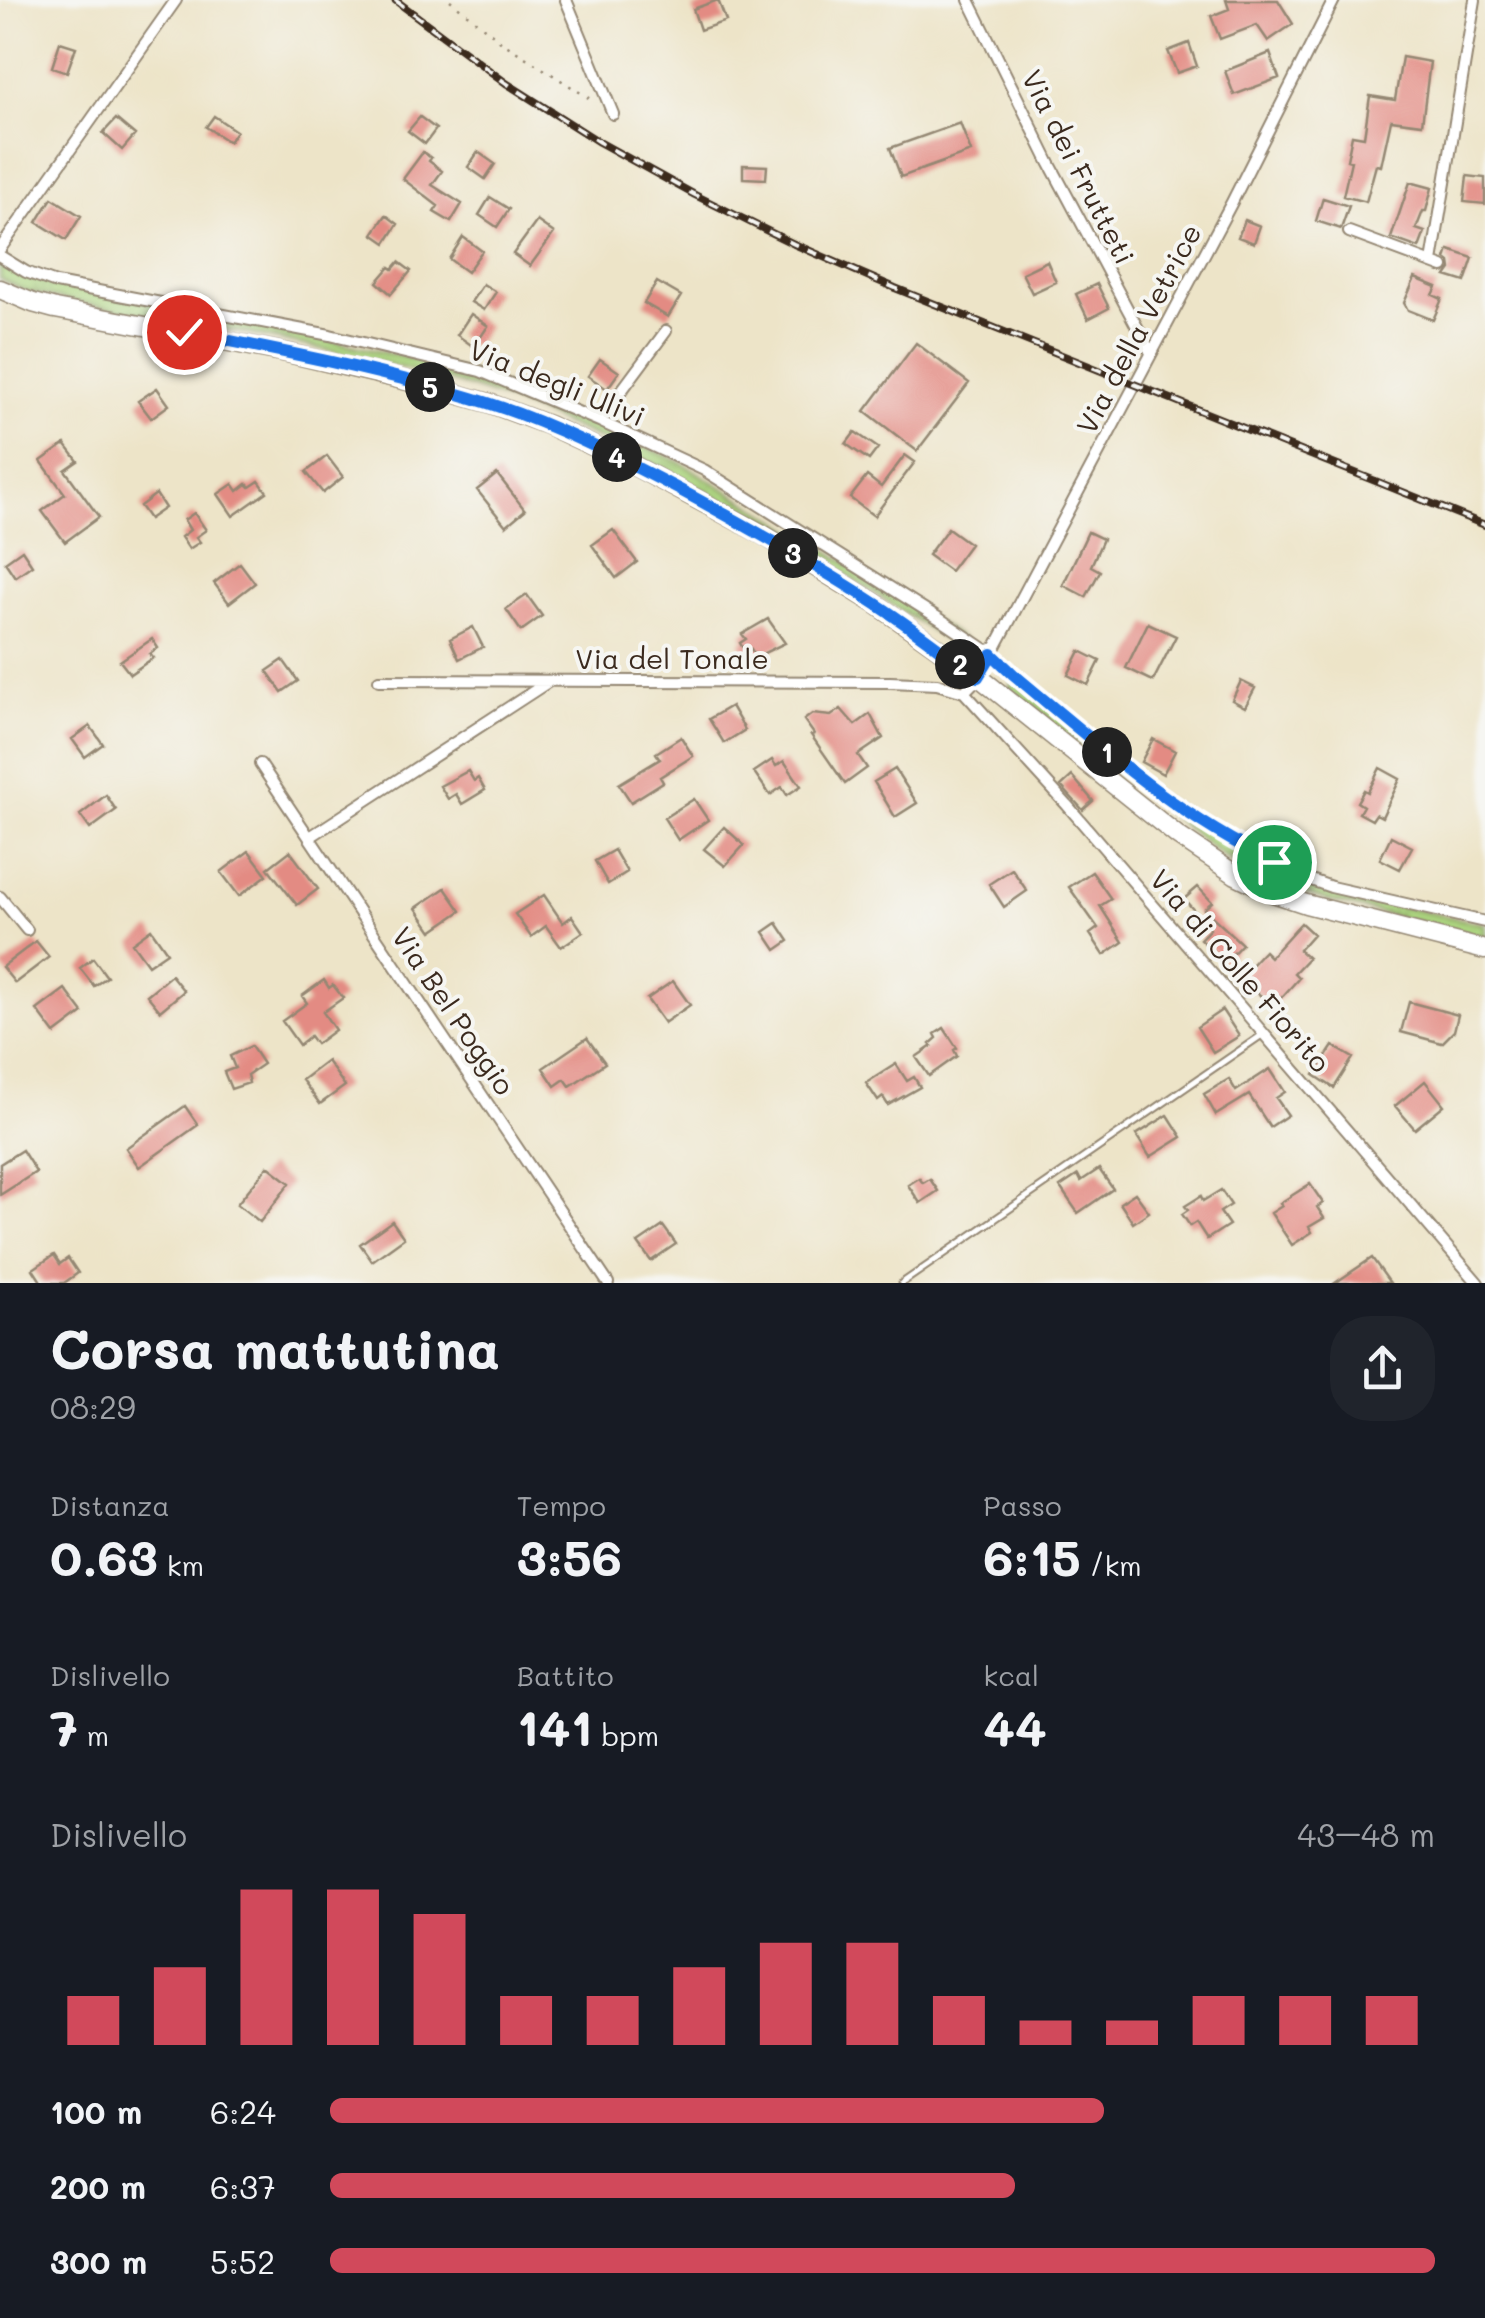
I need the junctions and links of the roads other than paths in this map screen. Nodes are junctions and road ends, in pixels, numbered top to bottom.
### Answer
1 (176, 0) edge
2 (566, 0) edge
3 (969, 0) edge
4 (1334, 0) edge
5 (1475, 0) edge
6 (613, 114) road end
7 (1349, 232) dead end
8 (0, 253) edge
9 (0, 289) edge
10 (666, 331) dead end
11 (1151, 354) junction
12 (599, 422) junction
13 (992, 654) junction
14 (978, 677) junction
15 (379, 680) dead end
16 (550, 681) junction
17 (964, 692) junction
18 (260, 764) dead end
19 (310, 837) junction
20 (0, 897) edge
21 (1485, 922) edge
22 (27, 930) dead end
23 (1485, 950) edge
24 (1264, 1033) junction
25 (608, 1283) edge
26 (902, 1283) edge
27 (1478, 1283) edge

1 - 8 street
2 - 6 street
3 - 11 street, Via dei Frutteti
4 - 11 street, Via della Vetrice
5 - 7 street
8 - 12 street, Via degli Ulivi
9 - 14 main road
10 - 12 street
11 - 13 street, Via della Vetrice
12 - 13 street, Via degli Ulivi
13 - 14 street, Via della Vetrice
13 - 21 street, Via degli Ulivi
14 - 17 street, Via della Vetrice
14 - 23 main road
15 - 16 street, Via del Tonale
16 - 17 street, Via del Tonale
16 - 19 street
17 - 24 street, Via di Colle Fiorito
18 - 19 street, Via Bel Poggio
19 - 25 street, Via Bel Poggio
20 - 22 street
24 - 26 lane
24 - 27 street, Via di Colle Fiorito

